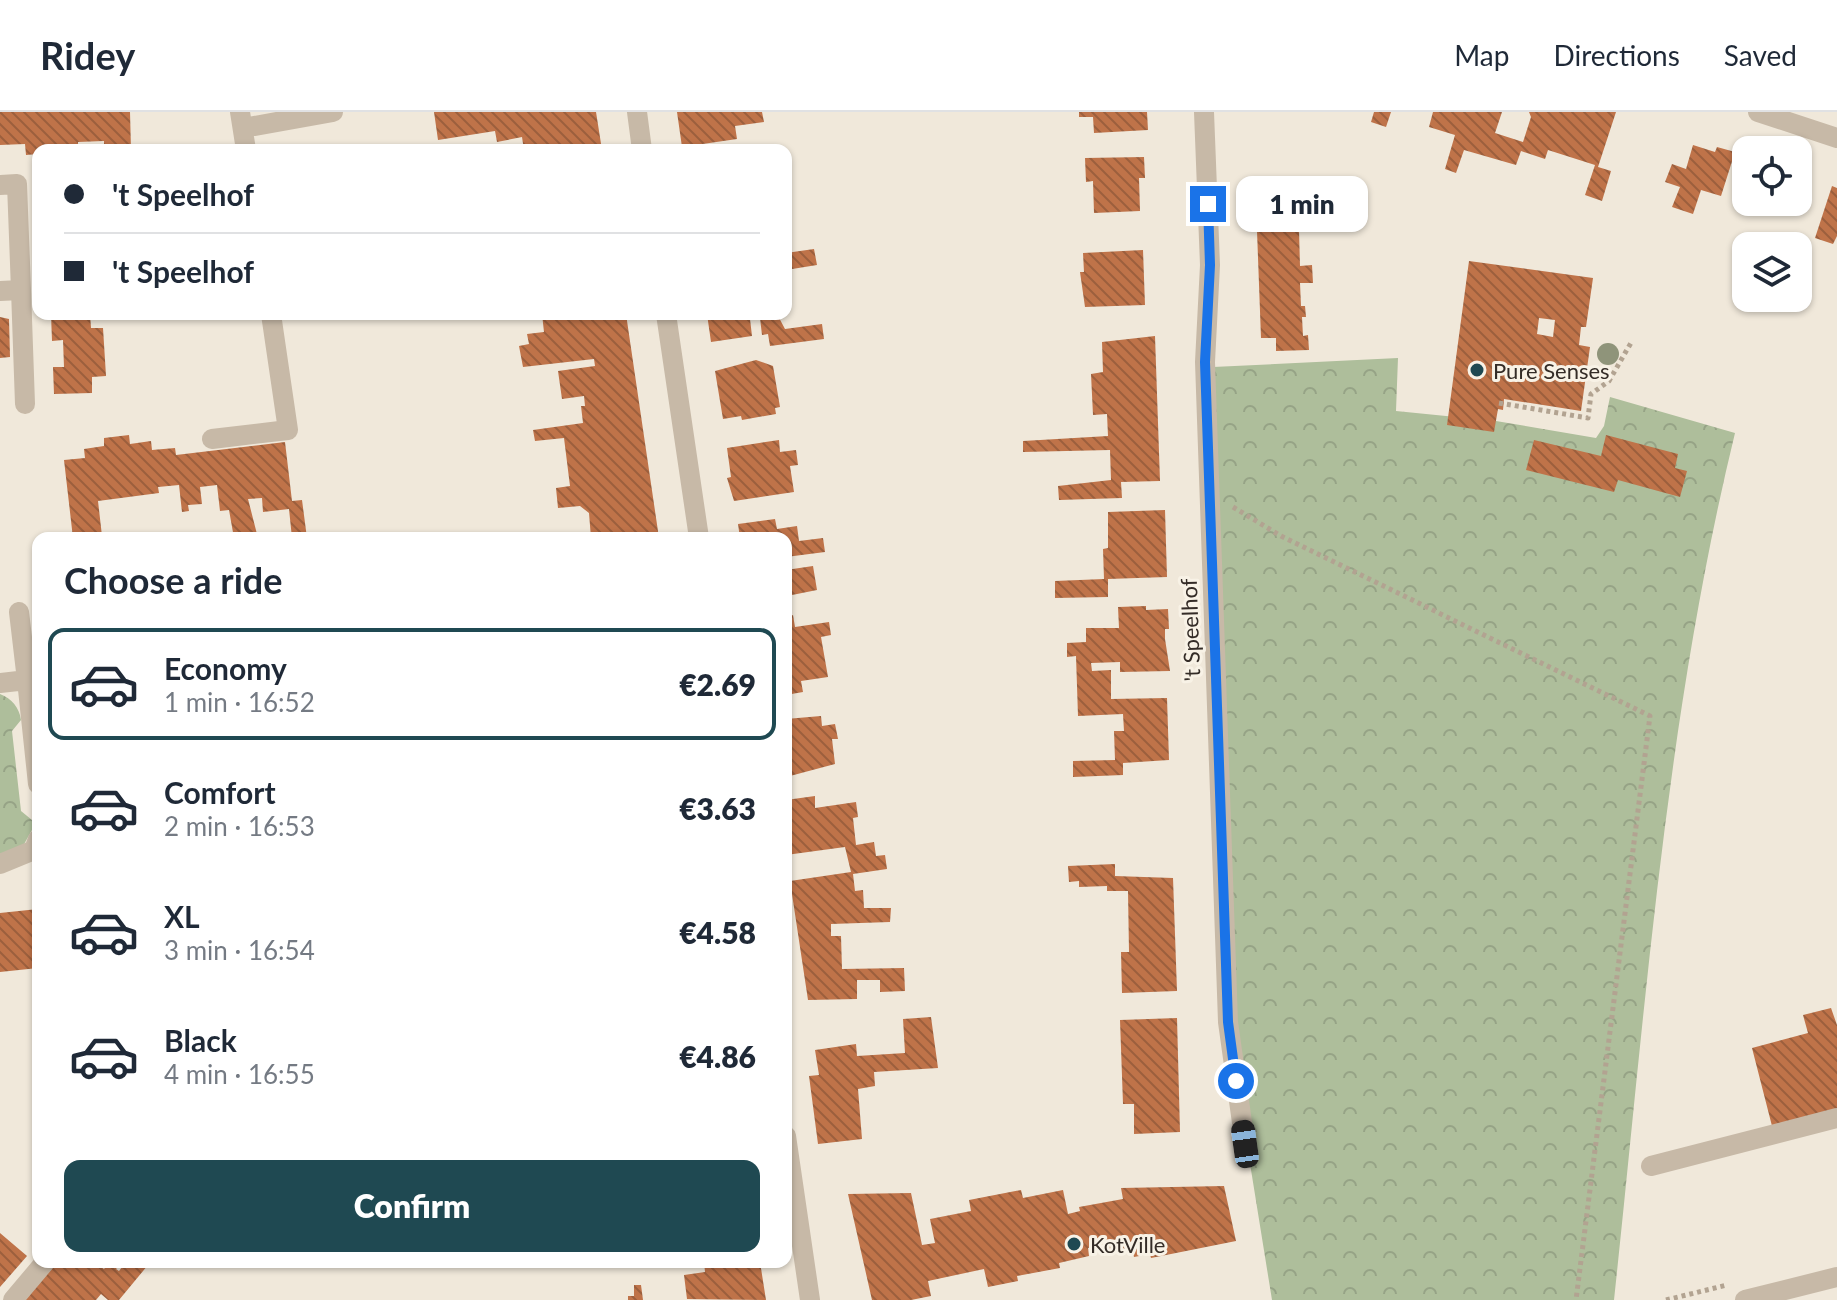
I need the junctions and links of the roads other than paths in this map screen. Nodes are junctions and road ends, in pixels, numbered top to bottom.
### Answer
1 (333, 112) edge
2 (637, 112) edge
3 (1204, 112) edge
4 (1758, 112) edge
5 (242, 120) edge
6 (1806, 120) edge
7 (1837, 138) edge
8 (245, 144) edge
9 (641, 144) edge
10 (32, 184) edge
11 (8, 185) edge
12 (21, 290) junction
13 (0, 291) edge
14 (272, 320) edge
15 (667, 320) edge
16 (25, 404) dead end
17 (212, 439) dead end
18 (698, 532) edge
19 (19, 612) dead end
20 (27, 680) junction
21 (0, 683) edge
22 (32, 727) edge
23 (32, 851) edge
24 (0, 864) edge
25 (1837, 1118) edge
26 (1245, 1144) dead end
27 (1651, 1166) dead end
28 (792, 1177) edge
29 (40, 1268) edge
30 (1837, 1277) edge
31 (13, 1300) edge
32 (810, 1300) edge
33 (1745, 1300) edge

1 - 5 street
2 - 9 street
3 - 26 street, 't Speelhof
4 - 6 street
5 - 8 street
6 - 7 street
10 - 11 street
11 - 12 street
12 - 13 street
12 - 16 street
14 - 17 street
15 - 18 street
19 - 20 street
20 - 21 street
20 - 22 street
23 - 24 street
25 - 27 street
28 - 32 street
29 - 31 street
30 - 33 street

